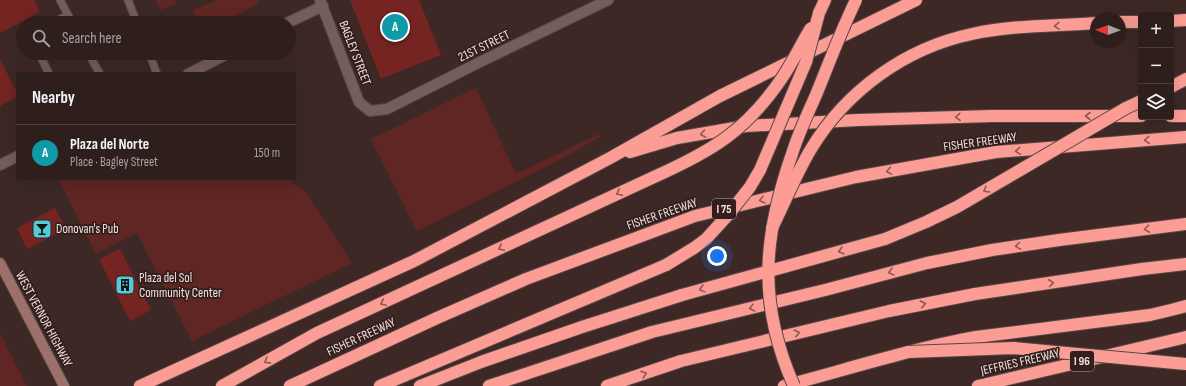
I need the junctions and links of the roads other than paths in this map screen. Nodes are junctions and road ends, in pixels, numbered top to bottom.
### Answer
1 (60, 0) edge
2 (128, 0) edge
3 (608, 0) edge
4 (856, 0) edge
5 (916, 0) edge
6 (322, 3) edge
7 (822, 7) edge
8 (68, 15) edge
9 (134, 16) edge
10 (296, 18) edge
11 (1186, 20) edge
12 (1174, 21) edge
13 (1126, 22) edge
14 (1138, 22) edge
15 (1090, 24) edge
16 (42, 60) edge
17 (92, 60) edge
18 (152, 60) edge
19 (215, 60) edge
20 (48, 72) edge
21 (99, 72) edge
22 (156, 72) edge
23 (192, 72) edge
24 (1186, 79) edge
25 (1174, 85) edge
26 (1138, 102) edge
27 (370, 111) joint
28 (1138, 116) edge
29 (1174, 116) edge
30 (1186, 116) edge
31 (1186, 137) edge
32 (16, 157) edge
33 (610, 158) junction
34 (0, 165) edge
35 (1186, 224) edge
36 (772, 228) junction
37 (0, 264) edge
38 (1186, 264) edge
39 (1186, 306) edge
40 (1186, 337) edge
41 (908, 352) junction
42 (1186, 364) edge
43 (64, 386) edge
44 (140, 386) edge
45 (222, 386) edge
46 (290, 386) edge
47 (380, 386) edge
48 (420, 386) edge
49 (489, 386) edge
50 (607, 386) edge
51 (784, 386) edge
52 (794, 386) edge
53 (978, 386) edge

1 - 8 lane
2 - 9 lane
3 - 27 street, 21ST STREET
4 - 36 highway, bridge
5 - 33 highway
6 - 10 street
6 - 27 street, BAGLEY STREET
7 -> 45 highway, bridge
7 - 47 highway, bridge
11 - 12 highway
13 - 14 highway
15 -> 36 highway, bridge
16 - 20 lane
17 - 21 lane
18 - 22 lane
19 - 23 street
24 - 25 highway
26 -> 48 highway, bridge
28 -> 33 highway
29 - 30 highway
31 -> 46 highway, FISHER FREEWAY / I 75
32 - 34 street
33 - 44 highway
35 -> 49 highway
36 - 52 highway, bridge
37 - 43 street, WEST VERNOR HIGHWAY
50 -> 38 highway
39 - 41 highway, bridge
40 - 53 highway, JEFFRIES FREEWAY / I 96
41 - 42 highway, bridge
41 - 51 highway

